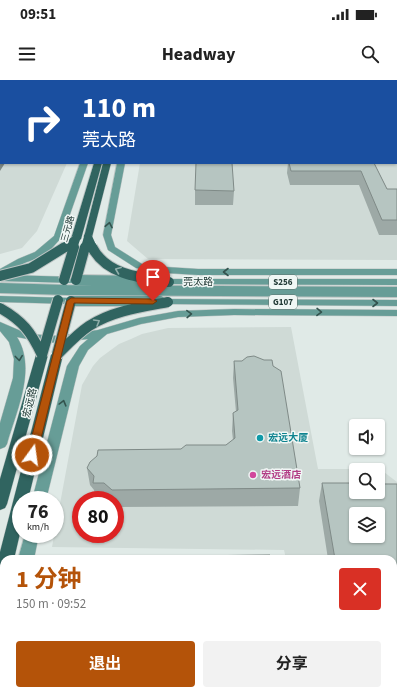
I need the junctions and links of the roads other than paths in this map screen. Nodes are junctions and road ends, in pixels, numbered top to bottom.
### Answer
1 (84, 164) edge
2 (98, 164) edge
3 (107, 164) edge
4 (121, 164) edge
5 (88, 237) junction
6 (76, 239) junction
7 (29, 257) junction
8 (123, 257) junction
9 (0, 266) edge
10 (397, 272) edge
11 (0, 276) edge
12 (64, 280) junction
13 (76, 280) junction
14 (169, 282) junction
15 (397, 282) edge
16 (0, 288) edge
17 (397, 292) edge
18 (0, 299) edge
19 (58, 300) junction
20 (71, 301) junction
21 (168, 302) junction
22 (397, 303) edge
23 (0, 308) edge
24 (397, 313) edge
25 (0, 325) edge
26 (103, 332) junction
27 (42, 355) junction
28 (57, 355) junction
29 (0, 444) edge
30 (41, 491) edge
31 (0, 504) edge
32 (30, 543) edge
33 (7, 555) edge
34 (27, 555) edge

1 - 7 main road
2 - 6 highway, 三元路
3 - 5 highway
8 -> 4 main road
5 - 13 highway, bridge
14 -> 5 highway, bridge
6 - 11 highway, bridge
6 - 12 highway, 三元路, bridge
7 - 8 main road
7 - 9 main road
7 - 11 main road
10 -> 8 main road
8 - 26 main road
11 - 12 main road, 莞太路
12 - 13 main road, 莞太路, bridge
12 - 19 highway, 三元路, bridge
13 - 14 main road, 莞太路, bridge
13 - 20 highway, bridge
14 - 15 main road, 莞太路 / S256
16 - 17 main road, bridge
18 - 19 main road, 莞太路
19 - 20 main road, 莞太路
19 - 27 highway, 宏远路, bridge
20 - 21 main road, 莞太路 / G107, bridge
20 - 28 highway, 宏远路, bridge
21 -> 22 main road, 莞太路 / G107
28 -> 21 highway, bridge
23 - 27 highway, bridge
26 -> 24 main road
25 - 26 main road
25 -> 29 main road
30 -> 26 main road
27 - 31 highway, 宏远路
28 - 33 highway, 宏远路
32 - 34 main road

